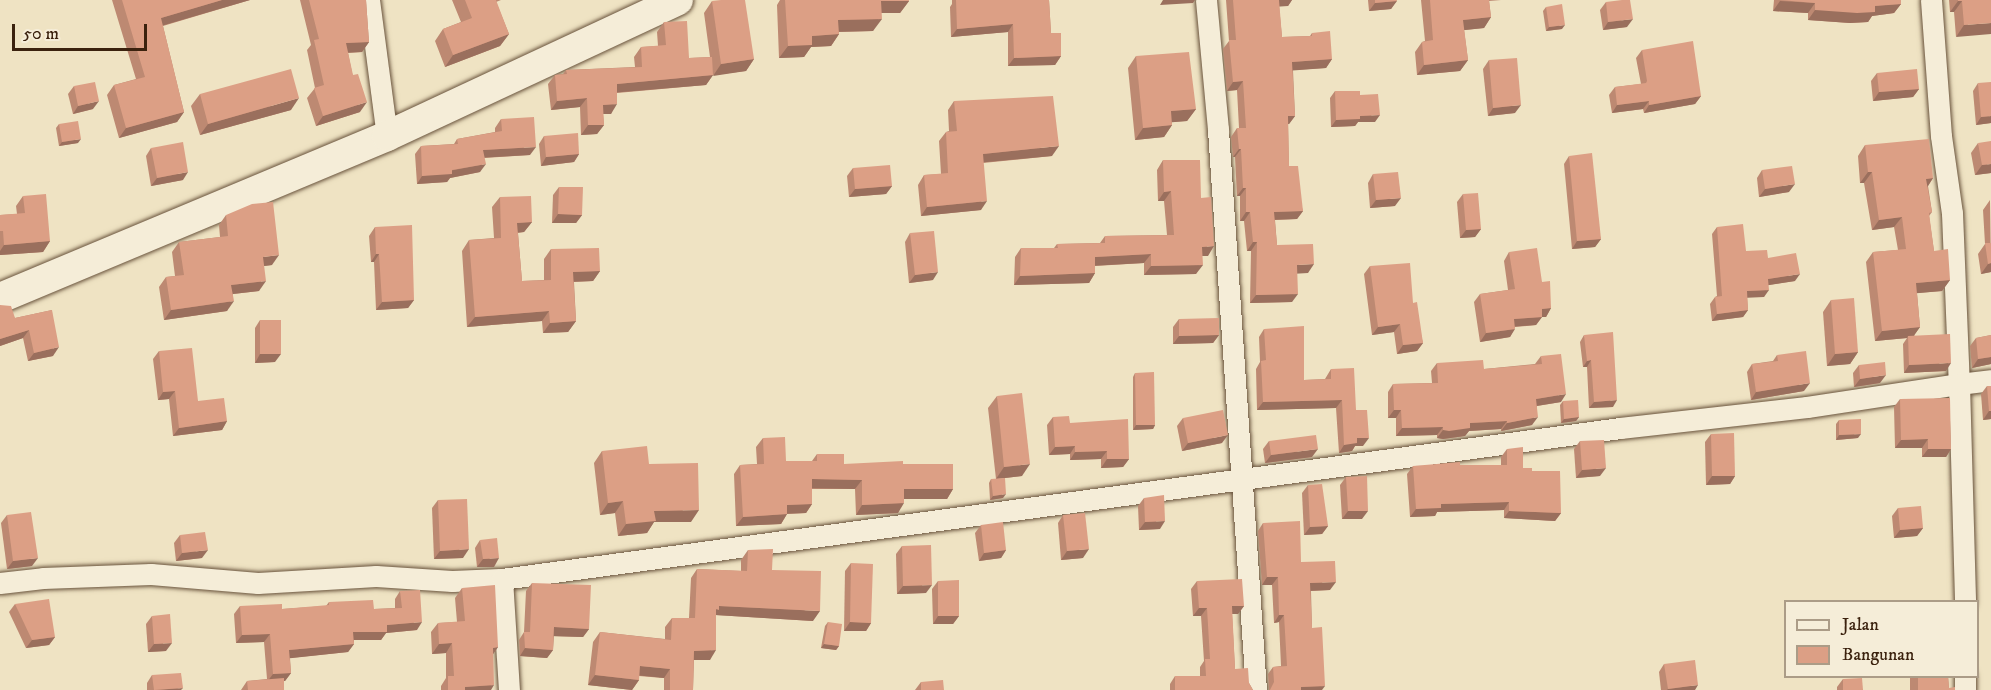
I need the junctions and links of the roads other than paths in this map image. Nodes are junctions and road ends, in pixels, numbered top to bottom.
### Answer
1 (369, 0) edge
2 (678, 0) edge
3 (1206, 0) edge
4 (1931, 0) edge
5 (387, 136) junction
6 (0, 298) edge
7 (1991, 380) edge
8 (1959, 384) junction
9 (1241, 479) junction
10 (501, 579) junction
11 (0, 583) edge
12 (1965, 600) edge
13 (509, 690) edge
14 (1256, 690) edge

1 - 5 street
2 - 5 street
3 - 9 street
4 - 8 street
5 - 6 street
7 - 8 street
8 - 9 street
8 - 12 street
9 - 10 street
9 - 14 street
10 - 11 street
10 - 13 street

